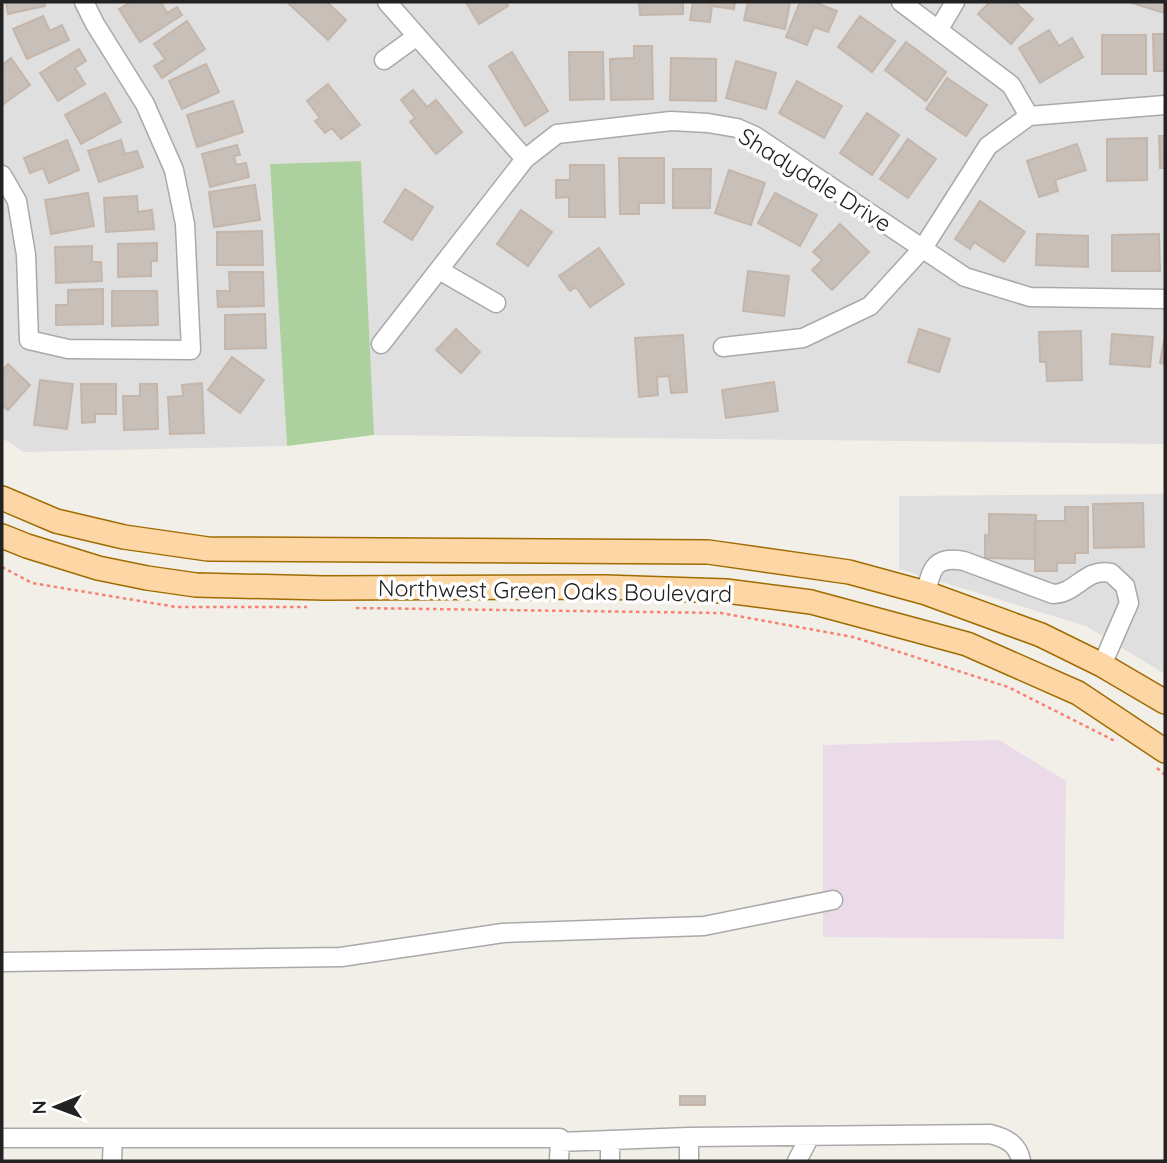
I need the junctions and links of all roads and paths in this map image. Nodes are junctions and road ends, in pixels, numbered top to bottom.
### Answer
1 (84, 2) edge
2 (387, 2) edge
3 (901, 2) edge
4 (955, 2) edge
5 (939, 29) junction
6 (417, 36) junction
7 (384, 60) dead end
8 (1165, 105) edge
9 (1029, 116) junction
10 (525, 159) junction
11 (2, 175) edge
12 (923, 248) junction
13 (439, 270) junction
14 (1165, 299) edge
15 (496, 303) dead end
16 (381, 344) dead end
17 (723, 346) dead end
18 (2, 498) edge
19 (2, 536) edge
20 (324, 550) junction
21 (2, 567) edge
22 (926, 593) junction
23 (318, 598) junction
24 (352, 608) dead end
25 (1102, 665) junction
26 (1165, 702) edge
27 (1122, 745) dead end
28 (1160, 758) edge
29 (1165, 775) edge
30 (833, 900) dead end
31 (2, 962) edge
32 (810, 1136) junction
33 (689, 1137) junction
34 (2, 1138) edge
35 (113, 1138) junction
36 (610, 1140) junction
37 (559, 1142) junction
38 (113, 1161) edge
39 (559, 1161) edge
40 (610, 1161) edge
41 (690, 1161) edge
42 (797, 1161) edge
43 (1021, 1161) edge

1 - 11 street
2 - 6 street
3 - 5 street
4 - 5 street
5 - 9 street
6 - 7 street
6 - 10 street
8 - 9 street
9 - 12 street
10 - 12 street, Shadydale Drive
10 - 13 street, Shadydale Drive
12 - 14 street, Shadydale Drive
12 - 17 street
13 - 15 street
13 - 16 street, Shadydale Drive
18 - 20 main road, Northwest Green Oaks Boulevard
19 - 23 main road, Northwest Green Oaks Boulevard
20 - 22 main road, Northwest Green Oaks Boulevard
20 - 23 main road
21 - 23 path
22 - 25 main road, Northwest Green Oaks Boulevard
22 - 25 street
23 - 28 main road, Northwest Green Oaks Boulevard
24 - 27 path
25 - 26 main road, Northwest Green Oaks Boulevard
28 - 29 path
30 - 31 street
32 - 33 street
32 - 42 street
32 - 43 street
33 - 36 street
33 - 41 street
34 - 35 street
35 - 37 street
35 - 38 street
36 - 37 street
36 - 40 street
37 - 39 street

